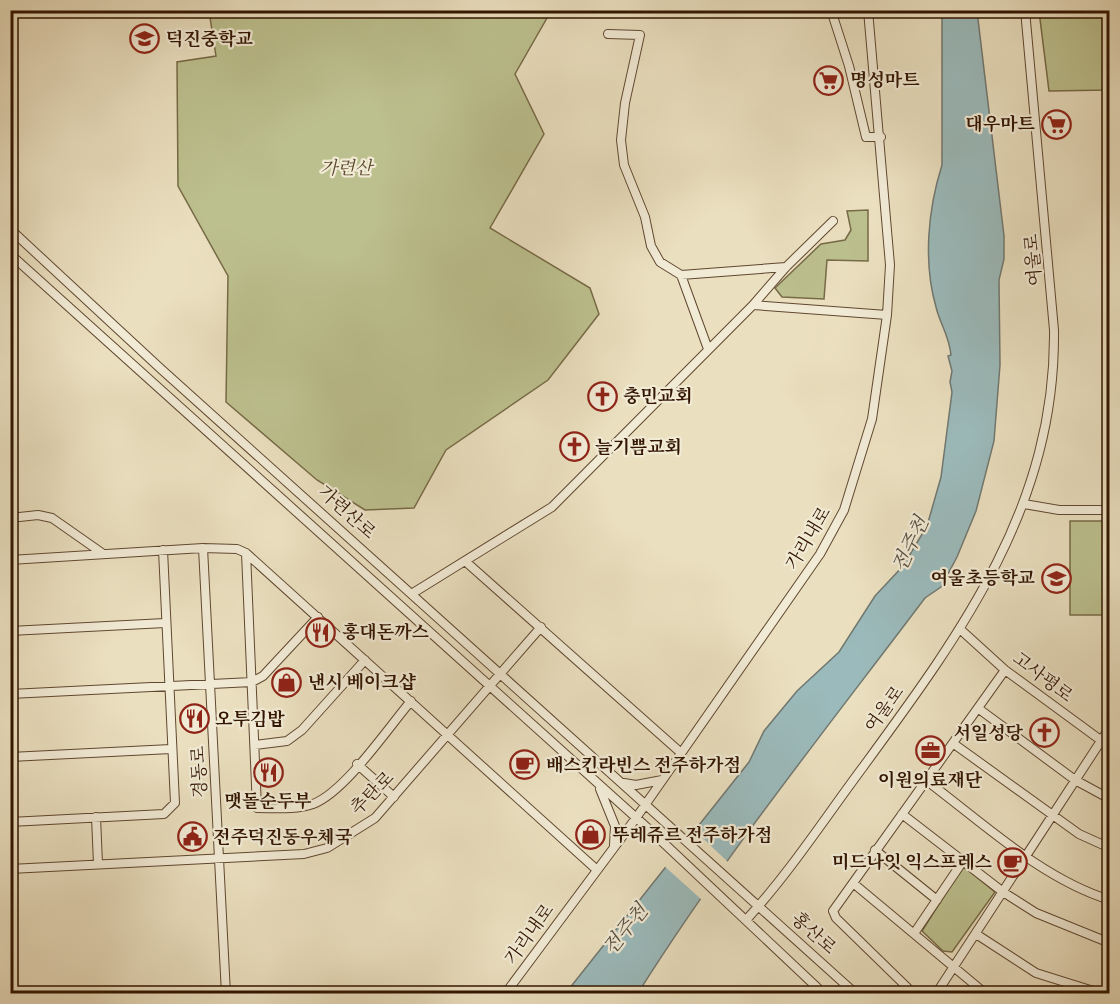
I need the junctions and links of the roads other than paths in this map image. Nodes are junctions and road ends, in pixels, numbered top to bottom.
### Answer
1 (831, 10) edge
2 (868, 10) edge
3 (1025, 10) edge
4 (608, 34) dead end
5 (881, 137) junction
6 (833, 220) dead end
7 (10, 230) edge
8 (10, 254) edge
9 (786, 267) junction
10 (681, 275) junction
11 (753, 305) junction
12 (887, 315) junction
13 (708, 349) junction
14 (1024, 504) junction
15 (1110, 510) edge
16 (10, 518) edge
17 (203, 548) junction
18 (164, 550) junction
19 (103, 553) junction
20 (246, 553) junction
21 (10, 560) edge
22 (465, 561) junction
23 (413, 593) junction
24 (318, 617) junction
25 (165, 623) junction
26 (541, 627) junction
27 (961, 630) junction
28 (10, 632) edge
29 (365, 660) junction
30 (1005, 670) junction
31 (501, 676) junction
32 (252, 682) junction
33 (211, 683) junction
34 (168, 686) junction
35 (491, 687) junction
36 (10, 694) edge
37 (411, 700) junction
38 (979, 709) junction
39 (1110, 727) edge
40 (449, 734) junction
41 (1100, 741) junction
42 (954, 744) junction
43 (255, 745) junction
44 (1110, 747) edge
45 (171, 749) junction
46 (680, 752) junction
47 (10, 757) edge
48 (357, 764) junction
49 (662, 780) junction
50 (1075, 780) junction
51 (927, 781) junction
52 (623, 783) junction
53 (599, 786) junction
54 (394, 797) junction
55 (1110, 799) edge
56 (646, 803) junction
57 (902, 814) junction
58 (1053, 815) junction
59 (96, 817) junction
60 (636, 818) junction
61 (10, 822) edge
62 (614, 847) junction
63 (1110, 848) edge
64 (875, 850) junction
65 (1028, 856) junction
66 (219, 860) junction
67 (963, 861) junction
68 (98, 864) junction
69 (10, 870) edge
70 (597, 870) junction
71 (853, 883) junction
72 (1003, 892) junction
73 (749, 898) joint
74 (937, 900) junction
75 (1110, 900) edge
76 (758, 906) junction
77 (739, 911) joint
78 (747, 919) junction
79 (915, 932) junction
80 (976, 934) junction
81 (1110, 943) edge
82 (955, 966) junction
83 (226, 993) edge
84 (505, 993) edge
85 (824, 993) edge
86 (856, 993) edge
87 (914, 993) edge
88 (936, 993) edge
89 (986, 993) edge
90 (1103, 993) edge

1 - 5 street
2 - 5 street, 가리내로
3 - 14 street, 여울로
4 - 10 street
5 - 12 street, 가리내로
6 - 9 street
7 - 23 street, 가련산로
8 - 35 street, 가련산로
9 - 10 street
9 - 11 street
10 - 13 street
11 - 12 street
11 - 13 street
12 - 46 street, 가리내로
13 - 22 street
14 - 15 street
14 - 27 street, 여울로
16 - 19 street
17 - 18 street
17 - 20 street
17 - 33 street, 경동로
18 - 19 street
18 - 25 street
19 - 21 street
20 - 24 street
20 - 32 street
22 - 23 street
22 - 26 street
23 - 31 street, 가련산로
24 - 29 street
24 - 32 street
25 - 28 street
25 - 34 street
26 - 31 street, 추탄로
26 - 46 street
27 - 30 street, 고사평로
27 - 76 street, 여울로
29 - 37 street
29 - 43 street
30 - 38 street
30 - 41 street, 고사평로
31 - 35 street, 추탄로
31 - 52 street, 가련산로
32 - 33 street
32 - 43 street
33 - 34 street
33 - 66 street, 경동로
34 - 36 street
34 - 45 street
35 - 40 street, 추탄로
35 - 53 street, 가련산로
37 - 40 street
37 - 48 street
38 - 42 street
38 - 50 street
39 - 41 street
40 - 54 street, 추탄로
40 - 70 street
41 - 44 street, 고사평로
41 - 50 street
42 - 51 street
42 - 58 street
43 - 48 street
45 - 47 street
45 - 59 street
46 - 49 street, 가리내로
48 - 54 street
49 - 52 street
49 - 56 street, 가리내로
50 - 55 street
50 - 58 street
51 - 57 street
51 - 65 street
52 - 56 street, 가련산로
53 - 60 street, 가련산로
53 - 62 street
54 - 66 street, 추탄로
56 - 60 street, 가리내로
56 - 73 street, 가련산로
57 - 64 street
57 - 67 street
58 - 63 street
58 - 65 street
59 - 61 street
59 - 68 street
60 - 62 street, 가리내로
60 - 77 street, 가련산로
62 - 70 street, 가리내로
64 - 71 street
64 - 74 street
65 - 72 street
65 - 75 street
66 - 68 street, 추탄로
66 - 83 street, 경동로
67 - 72 street
67 - 74 street
68 - 69 street, 추탄로
70 - 84 street, 가리내로
71 - 79 street
71 - 87 street
72 - 80 street
72 - 81 street
73 - 76 street, 홍산로
74 - 79 street
76 - 78 street, 여울로
76 - 86 street, 홍산로
77 - 78 street, 홍산로
78 - 85 street, 홍산로
79 - 82 street
80 - 82 street
80 - 90 street
82 - 88 street
82 - 89 street

